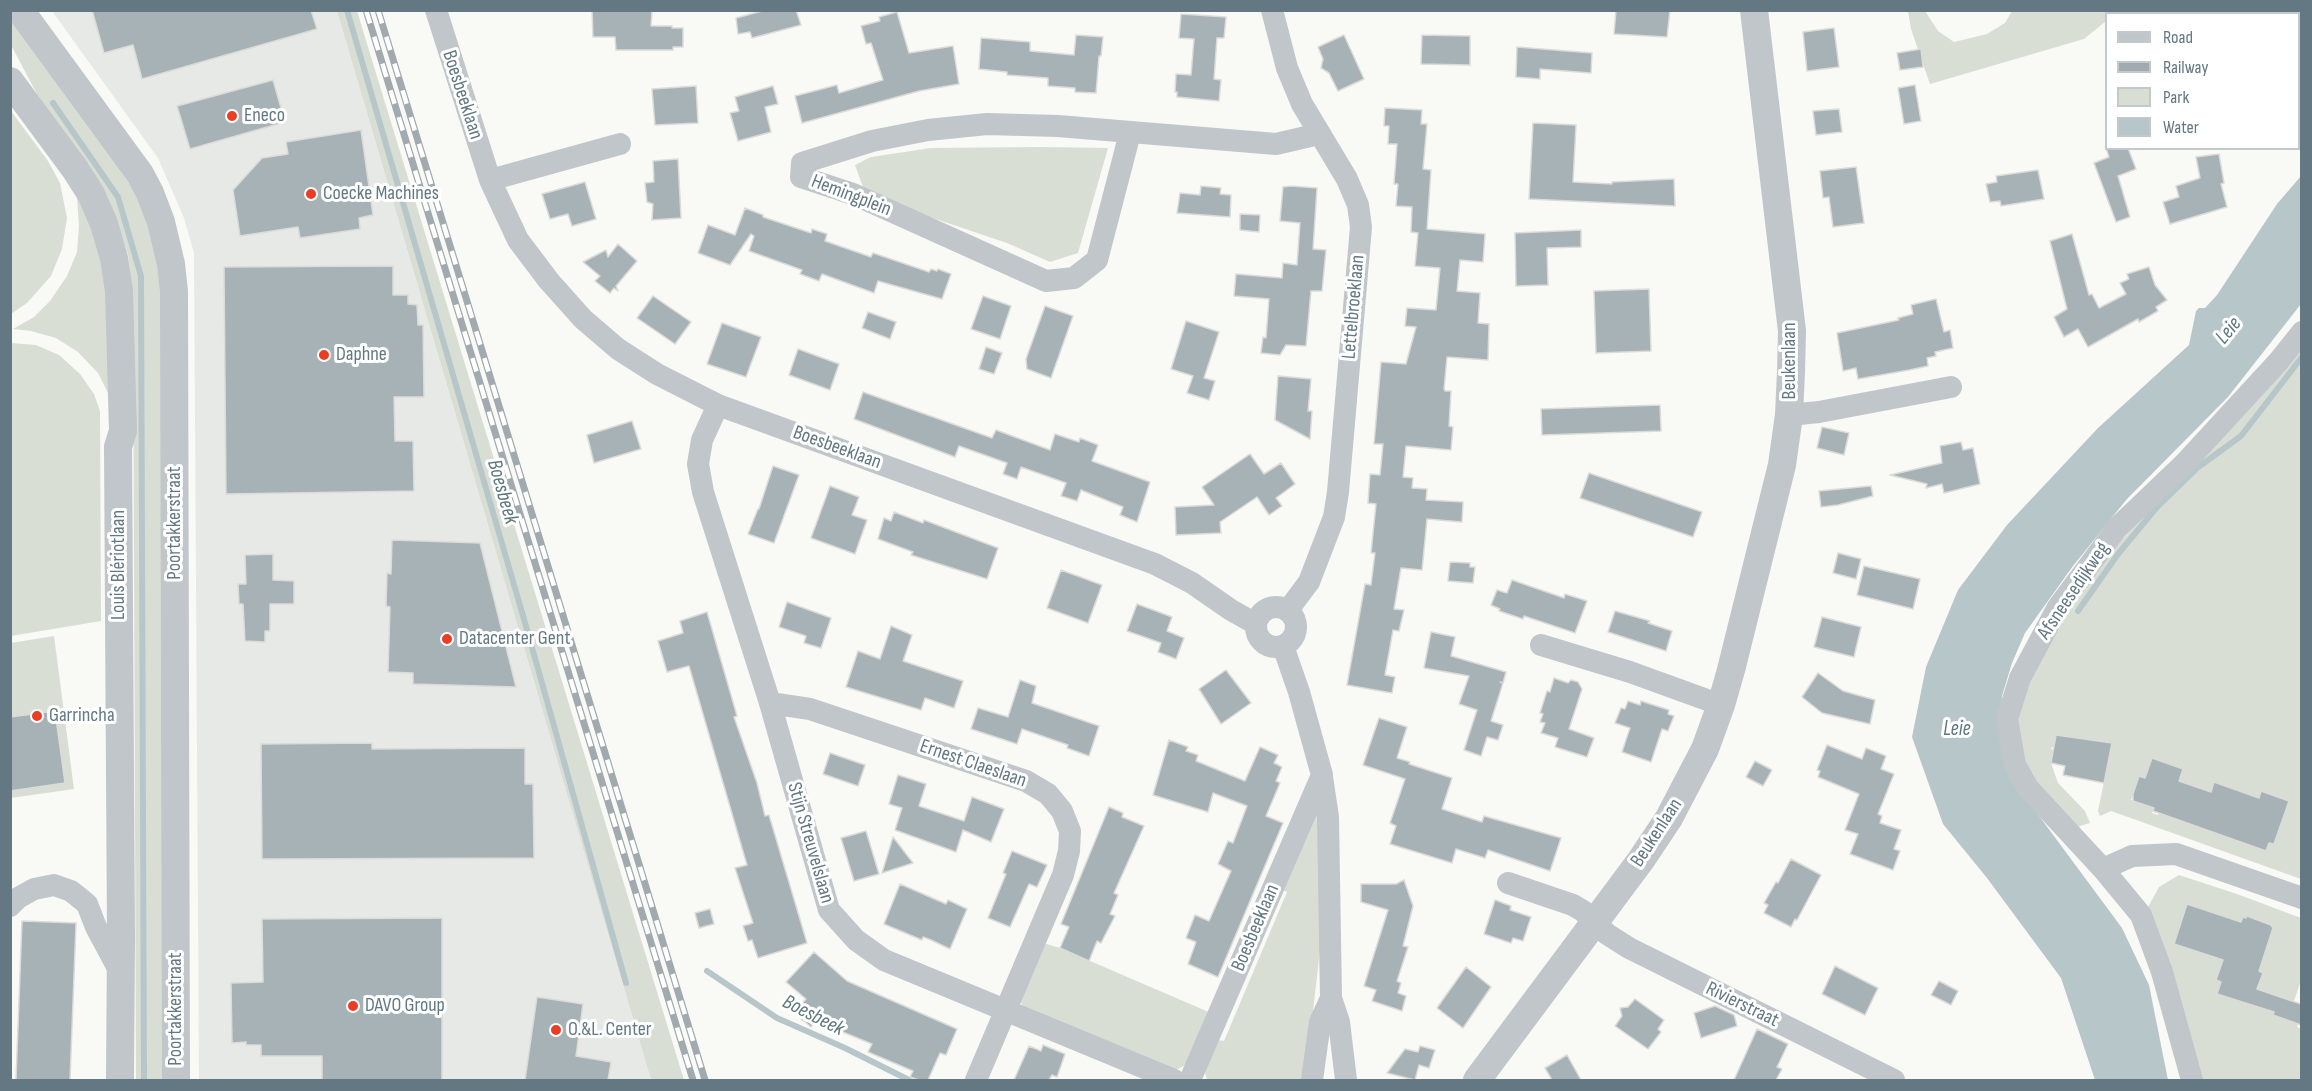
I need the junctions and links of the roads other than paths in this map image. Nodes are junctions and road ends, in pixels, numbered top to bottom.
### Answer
1 (20, 10) edge
2 (436, 10) edge
3 (1272, 10) edge
4 (1754, 10) edge
5 (10, 81) edge
6 (1130, 133) junction
7 (1319, 134) junction
8 (620, 144) dead end
9 (490, 180) junction
10 (2301, 332) edge
11 (1951, 387) dead end
12 (718, 405) junction
13 (1790, 415) junction
14 (1288, 610) junction
15 (1256, 624) junction
16 (1541, 645) dead end
17 (1282, 646) junction
18 (770, 703) junction
19 (1721, 705) junction
20 (1322, 776) junction
21 (2103, 869) junction
22 (1508, 883) dead end
23 (2301, 898) edge
24 (10, 906) edge
25 (1595, 922) junction
26 (119, 970) junction
27 (1331, 998) junction
28 (1005, 1012) junction
29 (120, 1080) edge
30 (176, 1080) edge
31 (976, 1080) edge
32 (1174, 1080) edge
33 (1190, 1080) edge
34 (1312, 1080) edge
35 (1346, 1080) edge
36 (1477, 1080) edge
37 (1894, 1080) edge
38 (2192, 1080) edge

1 - 30 street, Poortakkerstraat
2 - 9 street, Boesbeeklaan
3 - 7 street, Lettelbroeklaan
4 - 13 street, Beukenlaan
5 - 26 street, Louis Blériotlaan
6 - 6 street, Hemingplein
6 - 7 street, Hemingplein
7 - 14 street, Lettelbroeklaan
8 - 9 street
9 - 12 street, Boesbeeklaan
10 - 21 street, Afsneesedijkweg
11 - 13 street
12 - 15 street, Boesbeeklaan
12 - 18 street, Stijn Streuvelslaan
13 - 19 street, Beukenlaan
14 - 15 street
14 - 17 street
15 - 17 street, Boesbeeklaan
16 - 19 street
17 - 20 street
18 - 28 street, Stijn Streuvelslaan
18 - 28 street, Ernest Claeslaan
19 - 25 street, Beukenlaan
20 - 27 street
20 - 33 street, Boesbeeklaan
21 - 23 street
21 - 38 street, Afsneesedijkweg
22 - 25 street
24 - 26 street
25 - 36 street, Beukenlaan
25 - 37 street, Rivierstraat
26 - 29 street, Louis Blériotlaan
27 - 34 street
27 - 35 street
28 - 31 street, Ernest Claeslaan
28 - 32 street, Stijn Streuvelslaan

